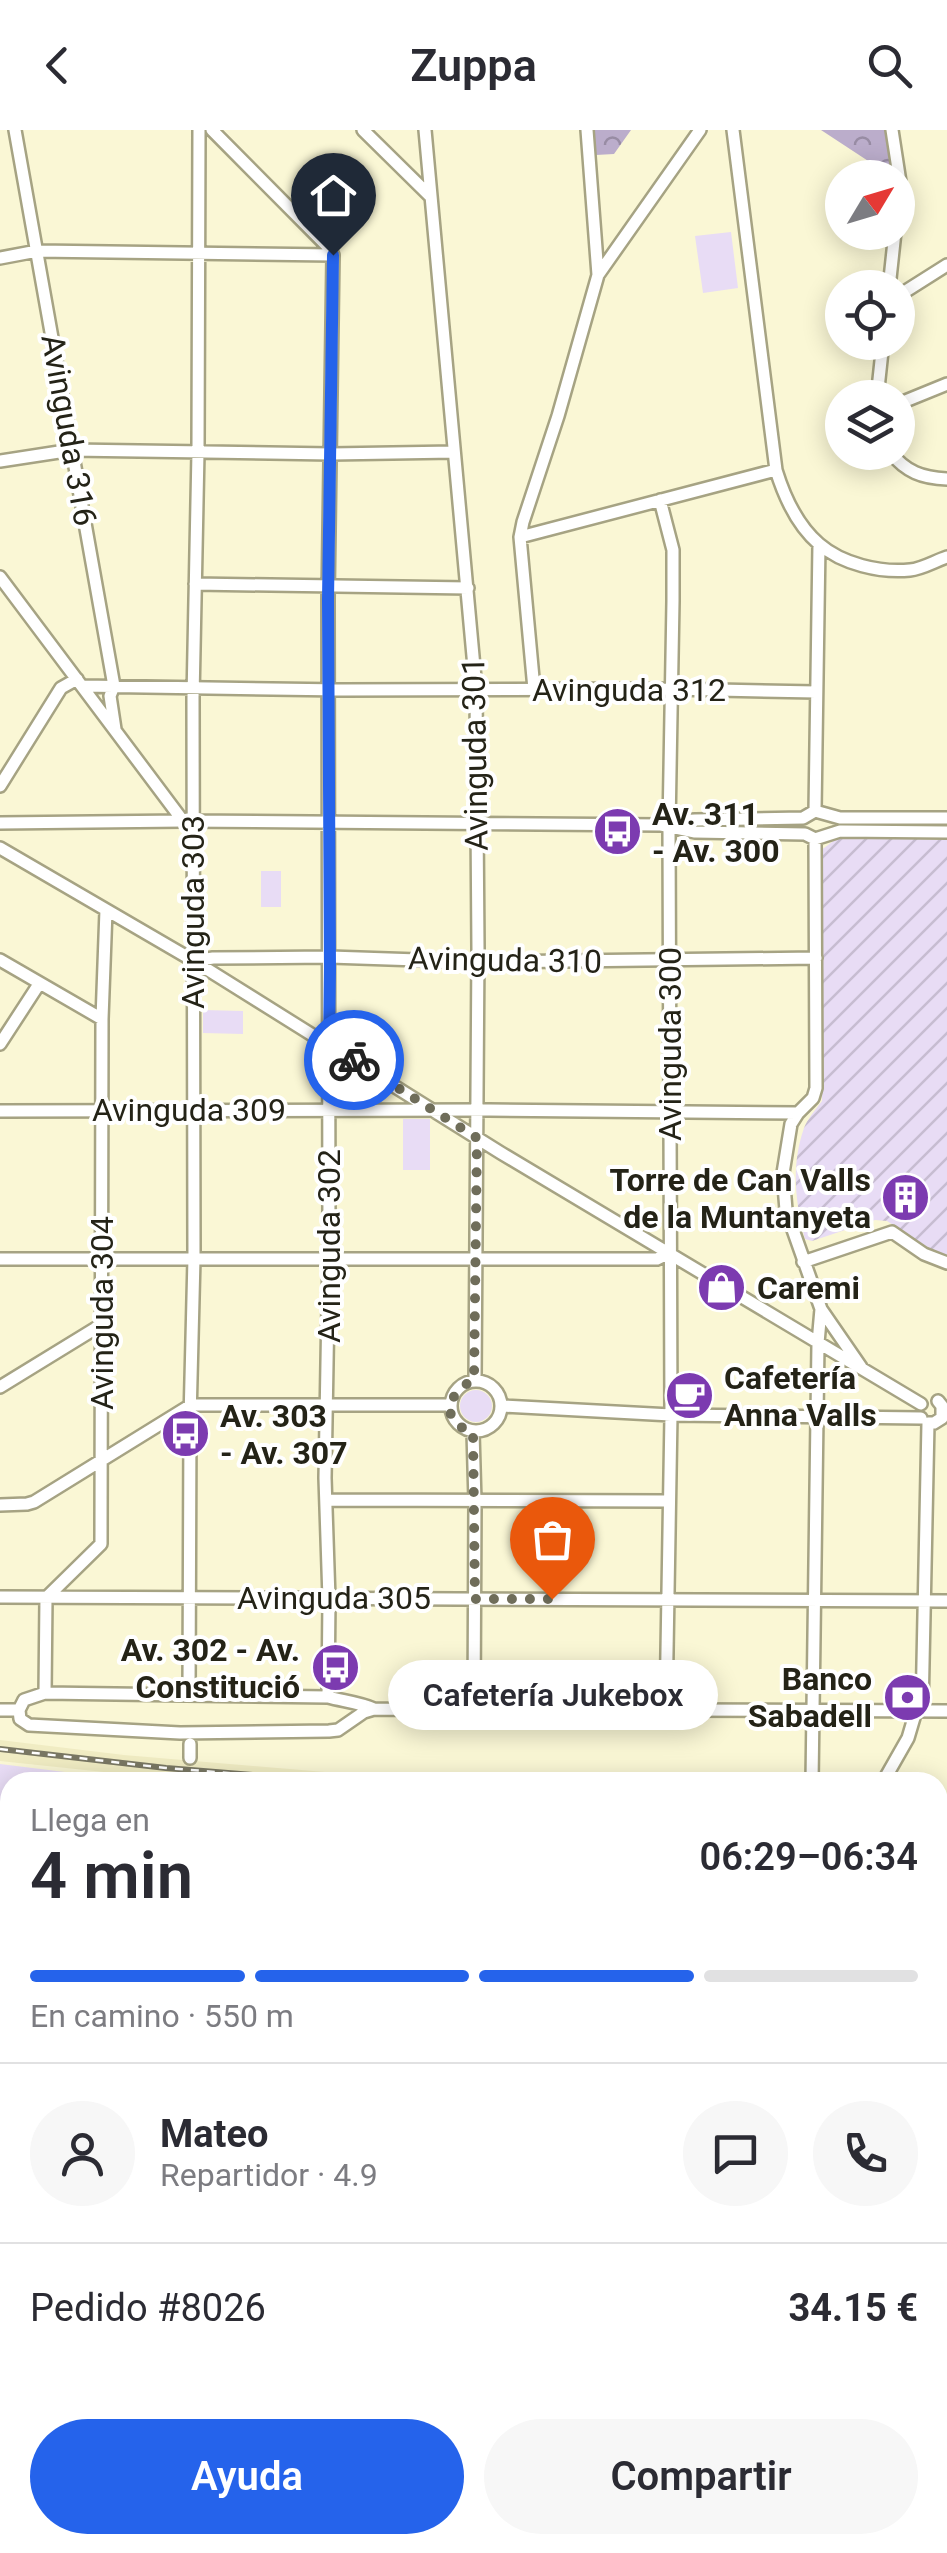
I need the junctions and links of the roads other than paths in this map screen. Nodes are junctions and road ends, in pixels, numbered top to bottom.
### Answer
1 (15, 130) edge
2 (198, 130) edge
3 (212, 130) edge
4 (363, 130) edge
5 (428, 130) edge
6 (587, 130) edge
7 (700, 130) edge
8 (732, 130) edge
9 (892, 130) edge
10 (897, 160) edge
11 (431, 197) junction
12 (38, 251) junction
13 (197, 252) junction
14 (333, 255) junction
15 (0, 258) edge
16 (947, 265) edge
17 (598, 275) junction
18 (915, 285) edge
19 (947, 384) edge
20 (915, 397) edge
21 (72, 450) junction
22 (198, 452) junction
23 (454, 452) junction
24 (331, 454) junction
25 (0, 462) edge
26 (776, 470) junction
27 (908, 470) edge
28 (947, 479) edge
29 (660, 500) junction
30 (520, 537) junction
31 (819, 544) junction
32 (947, 557) edge
33 (0, 577) edge
34 (195, 584) junction
35 (329, 586) junction
36 (468, 588) junction
37 (79, 682) junction
38 (114, 686) junction
39 (193, 688) junction
40 (534, 689) junction
41 (671, 689) junction
42 (329, 690) junction
43 (476, 690) junction
44 (816, 692) junction
45 (115, 729) junction
46 (0, 786) edge
47 (814, 815) junction
48 (947, 818) edge
49 (188, 821) junction
50 (0, 823) edge
51 (329, 823) junction
52 (478, 823) junction
53 (669, 826) junction
54 (947, 832) edge
55 (815, 836) junction
56 (0, 848) edge
57 (106, 910) junction
58 (330, 958) junction
59 (816, 958) junction
60 (0, 960) edge
61 (670, 960) junction
62 (194, 961) junction
63 (477, 962) junction
64 (39, 984) junction
65 (102, 1019) junction
66 (0, 1044) edge
67 (329, 1045) junction
68 (102, 1109) junction
69 (0, 1110) edge
70 (192, 1110) junction
71 (329, 1110) junction
72 (477, 1110) junction
73 (436, 1111) junction
74 (670, 1111) junction
75 (798, 1113) junction
76 (477, 1138) junction
77 (669, 1253) junction
78 (0, 1258) edge
79 (102, 1258) junction
80 (194, 1258) junction
81 (329, 1260) junction
82 (477, 1260) junction
83 (803, 1262) junction
84 (947, 1263) edge
85 (821, 1308) junction
86 (101, 1325) junction
87 (818, 1344) junction
88 (864, 1370) junction
89 (474, 1380) junction
90 (0, 1387) edge
91 (942, 1396) edge
92 (191, 1405) junction
93 (450, 1406) junction
94 (502, 1406) junction
95 (327, 1407) junction
96 (671, 1414) junction
97 (923, 1415) junction
98 (818, 1416) junction
99 (944, 1418) edge
100 (473, 1432) junction
101 (102, 1459) junction
102 (326, 1500) junction
103 (475, 1502) junction
104 (668, 1502) junction
105 (0, 1505) edge
106 (0, 1597) edge
107 (46, 1598) junction
108 (190, 1599) junction
109 (328, 1599) junction
110 (475, 1599) junction
111 (813, 1599) junction
112 (668, 1600) junction
113 (925, 1601) junction
114 (947, 1601) edge
115 (45, 1693) junction
116 (189, 1694) junction
117 (328, 1697) junction
118 (344, 1703) junction
119 (374, 1709) junction
120 (0, 1710) edge
121 (18, 1710) junction
122 (474, 1710) junction
123 (666, 1710) junction
124 (919, 1711) junction
125 (947, 1711) edge
126 (812, 1712) junction
127 (351, 1722) junction
128 (180, 1733) junction
129 (203, 1733) junction
130 (190, 1744) junction
131 (190, 1758) dead end
132 (812, 1772) edge
133 (889, 1772) edge

1 - 12 street, Avinguda 316
2 - 13 street, Avinguda 303
3 - 14 street
4 - 11 street
5 - 11 street, Avinguda 301
6 - 17 street
7 - 17 street
8 - 26 street
9 - 10 street
11 - 23 street, Avinguda 301
12 - 13 street
12 - 15 street
12 - 21 street, Avinguda 316
13 - 14 street
13 - 22 street, Avinguda 303
14 - 24 street, Avinguda 302
16 - 18 street
17 - 30 street
19 - 20 street
21 - 22 street
21 - 25 street
21 - 38 street, Avinguda 316
22 - 24 street
22 - 34 street, Avinguda 303
23 - 24 street
23 - 36 street, Avinguda 301
24 - 35 street, Avinguda 302
26 - 29 street
26 - 31 street
27 - 28 street
29 - 30 street
29 - 41 street, Avinguda 300
30 - 40 street
31 - 32 street
31 - 44 street
33 - 37 street
34 - 35 street
34 - 39 street, Avinguda 303
35 - 36 street
35 - 42 street, Avinguda 302
36 - 43 street, Avinguda 301
37 - 38 street, Avinguda 312
37 - 45 street
37 - 46 street
38 - 39 street, Avinguda 312
38 - 45 street, Avinguda 316
39 - 42 street, Avinguda 312
39 - 49 street, Avinguda 303
40 - 41 street, Avinguda 312
40 - 43 street, Avinguda 312
41 - 44 street, Avinguda 312
41 - 53 street, Avinguda 300
42 - 43 street, Avinguda 312
42 - 51 street, Avinguda 302
43 - 52 street, Avinguda 301
44 - 47 street
45 - 49 street
47 - 48 street
47 - 53 street
47 - 55 street
47 - 55 street
49 - 50 street
49 - 51 street
49 - 62 street, Avinguda 303
51 - 52 street
51 - 58 street, Avinguda 302
52 - 53 street
52 - 63 street, Avinguda 301
53 - 55 street
53 - 61 street, Avinguda 300
54 - 55 street
55 - 59 street
56 - 57 street
57 - 62 street
57 - 65 street, Avinguda 304
58 - 62 street, Avinguda 310
58 - 63 street, Avinguda 310
58 - 67 street, Avinguda 302
59 - 61 street, Avinguda 310
59 - 75 street
60 - 64 street
61 - 63 street, Avinguda 310
61 - 74 street, Avinguda 300
62 - 67 street
62 - 70 street, Avinguda 303
63 - 72 street, Avinguda 301
64 - 65 street
64 - 66 street
65 - 68 street, Avinguda 304
67 - 71 street, Avinguda 302
67 - 73 street
68 - 69 street, Avinguda 309
68 - 70 street, Avinguda 309
68 - 79 street, Avinguda 304
70 - 71 street, Avinguda 309
70 - 80 street, Avinguda 303
71 - 73 street, Avinguda 309
71 - 81 street, Avinguda 302
72 - 73 street, Avinguda 309
72 - 74 street, Avinguda 309
72 - 76 street, Avinguda 301
73 - 76 street
74 - 75 street, Avinguda 309
74 - 77 street, Avinguda 300
75 - 83 street
76 - 77 street
76 - 82 street, Avinguda 301
77 - 82 street
77 - 87 street
77 - 96 street, Avinguda 300
78 - 79 street
79 - 80 street
79 - 86 street, Avinguda 304
80 - 81 street
80 - 92 street, Avinguda 303
81 - 82 street
81 - 95 street, Avinguda 302
82 - 89 street, Avinguda 301
83 - 84 street
83 - 85 street
85 - 87 street
85 - 88 street
86 - 90 street
86 - 101 street, Avinguda 304
87 - 88 street
87 - 98 street
88 - 97 street
89 - 93 street
89 - 94 street
91 - 97 street
91 - 99 street
92 - 95 street
92 - 101 street
92 - 108 street, Avinguda 303
93 - 95 street
93 - 100 street
94 - 96 street
94 - 100 street
95 - 102 street, Avinguda 302
96 - 98 street
96 - 104 street, Avinguda 300
97 - 98 street
97 - 99 street
97 - 113 street
98 - 111 street
100 - 103 street
101 - 105 street
101 - 107 street, Avinguda 304
102 - 103 street
102 - 109 street, Avinguda 302
103 - 104 street
103 - 110 street
104 - 112 street, Avinguda 300
106 - 107 street, Avinguda 305
107 - 108 street, Avinguda 305
107 - 115 street
108 - 109 street, Avinguda 305
108 - 116 street, Avinguda 303
109 - 110 street, Avinguda 305
109 - 117 street, Avinguda 302
110 - 112 street, Avinguda 305
110 - 122 street
111 - 112 street, Avinguda 305
111 - 113 street, Avinguda 305
111 - 126 street
112 - 123 street, Avinguda 300
113 - 114 street, Avinguda 305
113 - 124 street
115 - 116 street
115 - 121 street
116 - 117 street
117 - 118 street
118 - 119 street
118 - 127 street
119 - 122 street
119 - 127 street
120 - 121 street
121 - 128 street
122 - 123 street
123 - 126 street
124 - 125 street
124 - 126 street
124 - 133 street
126 - 132 street
127 - 129 street
128 - 129 street
128 - 130 street
129 - 130 street
130 - 131 street

